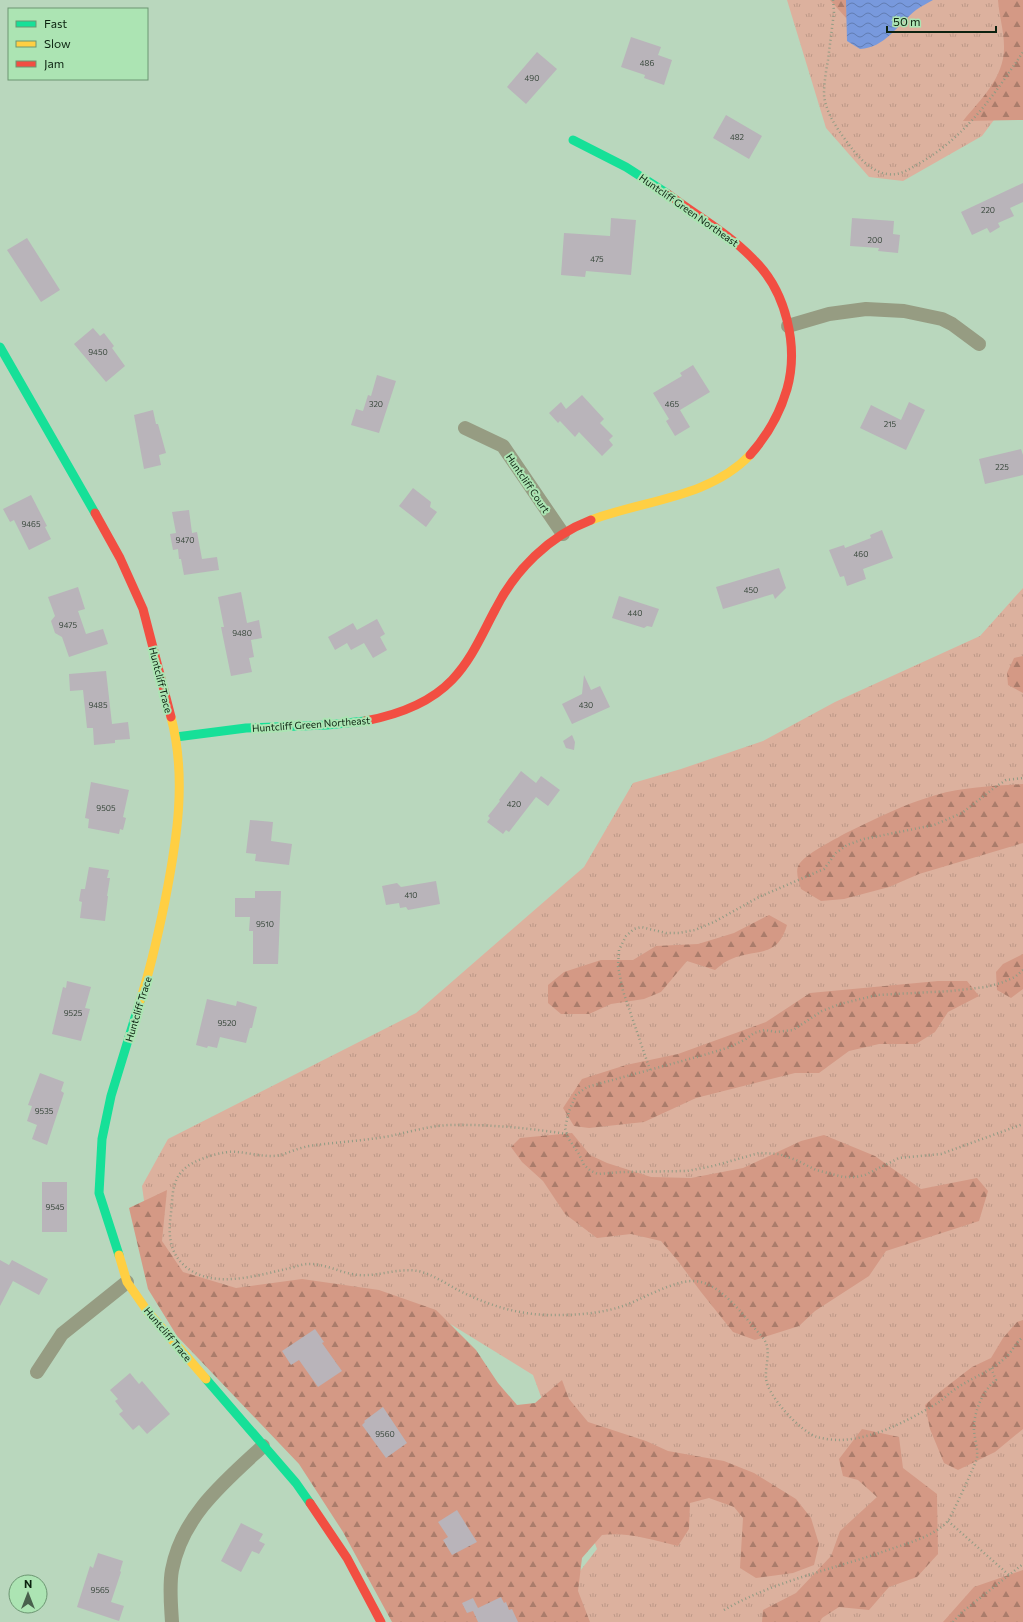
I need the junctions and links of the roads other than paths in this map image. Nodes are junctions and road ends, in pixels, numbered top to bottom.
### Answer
1 (573, 140) dead end
2 (788, 326) junction
3 (978, 344) dead end
4 (0, 347) edge
5 (465, 428) dead end
6 (563, 534) junction
7 (176, 737) junction
8 (127, 1282) junction
9 (37, 1372) dead end
10 (263, 1446) junction
11 (172, 1622) edge
12 (381, 1622) edge

1 - 2 street, Huntcliff Green Northeast
2 - 3 street
2 - 6 street, Huntcliff Green Northeast
4 - 7 street, Huntcliff Trace
5 - 6 street, Huntcliff Court
6 - 7 street, Huntcliff Green Northeast
7 - 8 street, Huntcliff Trace
8 - 9 street
8 - 10 street, Huntcliff Trace
10 - 11 street
10 - 12 street, Huntcliff Trace

